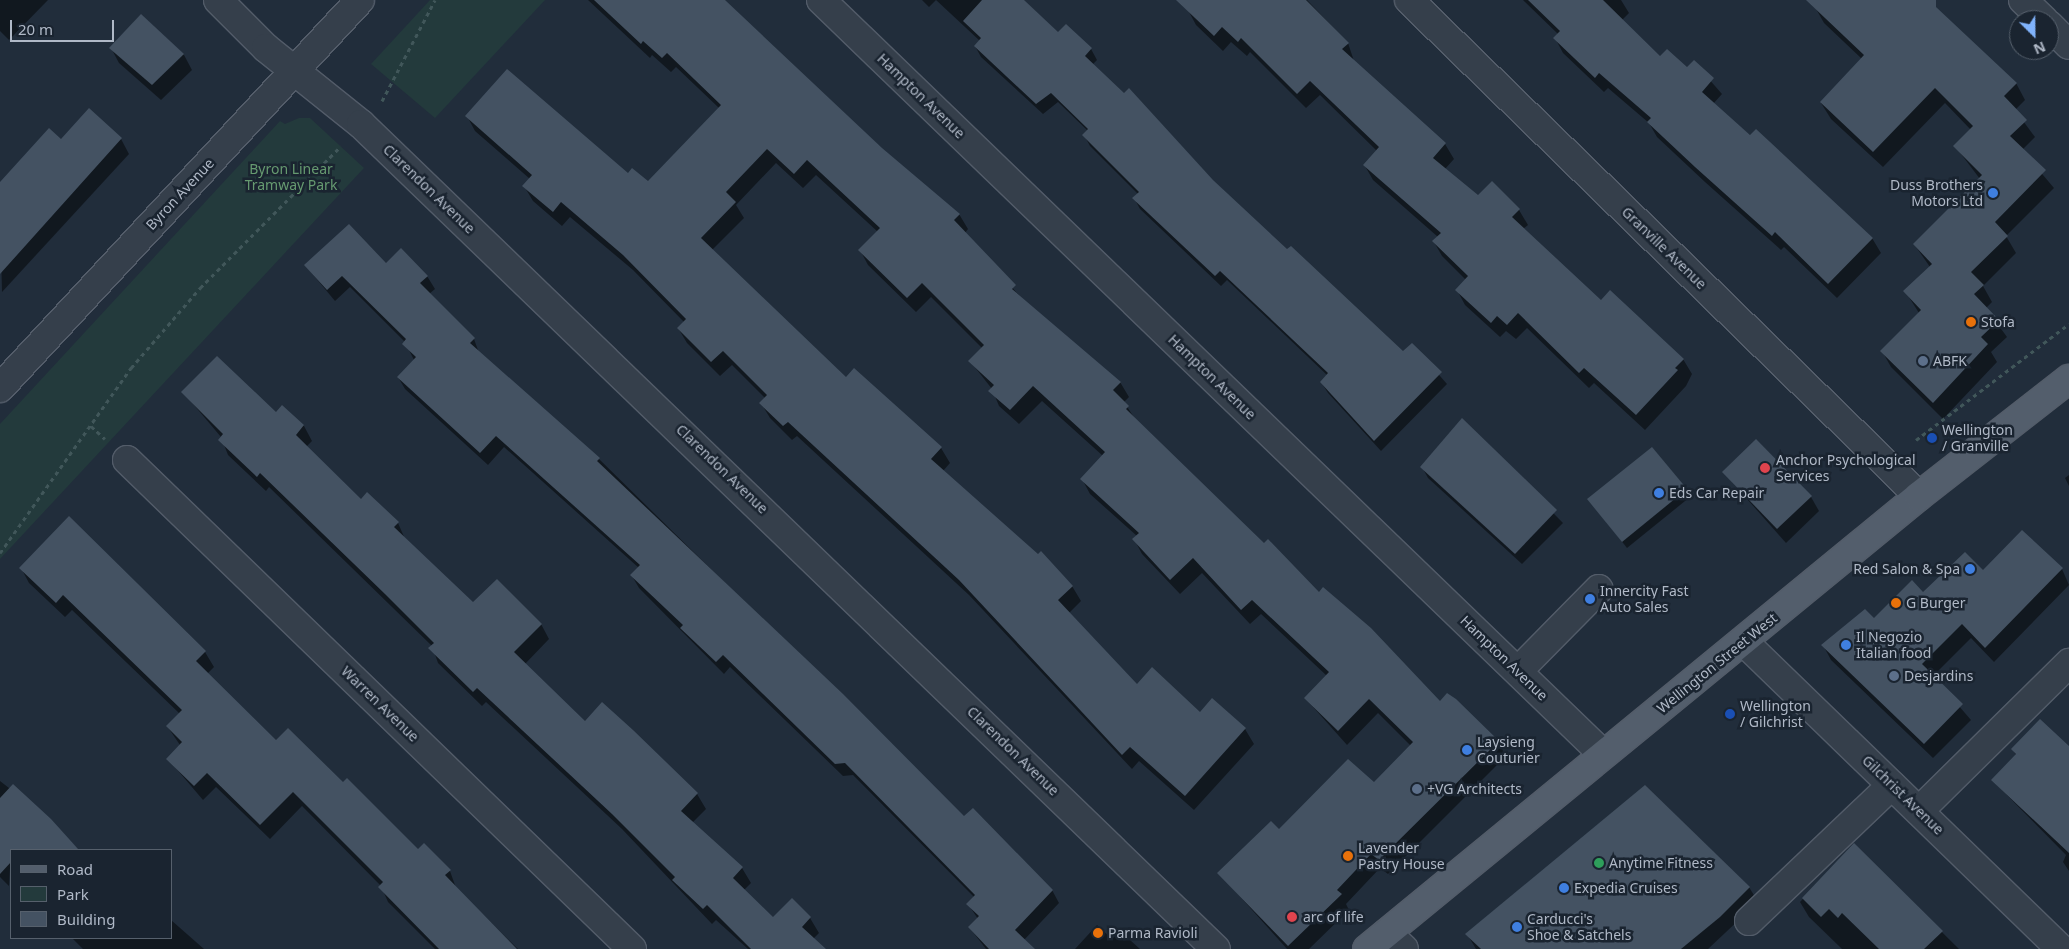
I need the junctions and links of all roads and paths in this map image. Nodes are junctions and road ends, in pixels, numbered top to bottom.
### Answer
1 (218, 0) edge
2 (360, 0) edge
3 (435, 0) edge
4 (822, 0) edge
5 (1409, 0) edge
6 (2023, 0) edge
7 (2034, 10) edge
8 (2059, 35) edge
9 (2069, 45) edge
10 (295, 69) junction
11 (361, 124) junction
12 (2069, 324) edge
13 (2069, 378) edge
14 (0, 388) edge
15 (1916, 440) dead end
16 (127, 460) dead end
17 (1919, 496) junction
18 (0, 553) edge
19 (1599, 589) dead end
20 (1744, 642) junction
21 (2069, 663) edge
22 (1518, 671) junction
23 (1603, 754) junction
24 (1892, 785) junction
25 (1919, 811) junction
26 (1749, 921) dead end
27 (1386, 944) edge
28 (632, 949) edge
29 (1216, 949) edge
30 (2061, 949) edge

1 - 10 street, Clarendon Avenue
2 - 10 street, Byron Avenue
3 - 11 path
4 - 22 street, Hampton Avenue
5 - 17 street, Granville Avenue
6 - 7 street
8 - 9 street
10 - 11 street, Clarendon Avenue
10 - 14 street, Byron Avenue
11 - 18 path
11 - 29 street, Clarendon Avenue
12 - 15 path
13 - 17 main road, Wellington Street West
16 - 28 street, Warren Avenue
17 - 20 main road, Wellington Street West
19 - 22 street
20 - 23 main road, Wellington Street West
20 - 24 street, Gilchrist Avenue
21 - 25 street
22 - 23 street, Hampton Avenue
23 - 27 main road, Wellington Street West
24 - 25 street, Gilchrist Avenue
24 - 26 street
25 - 30 street, Gilchrist Avenue

